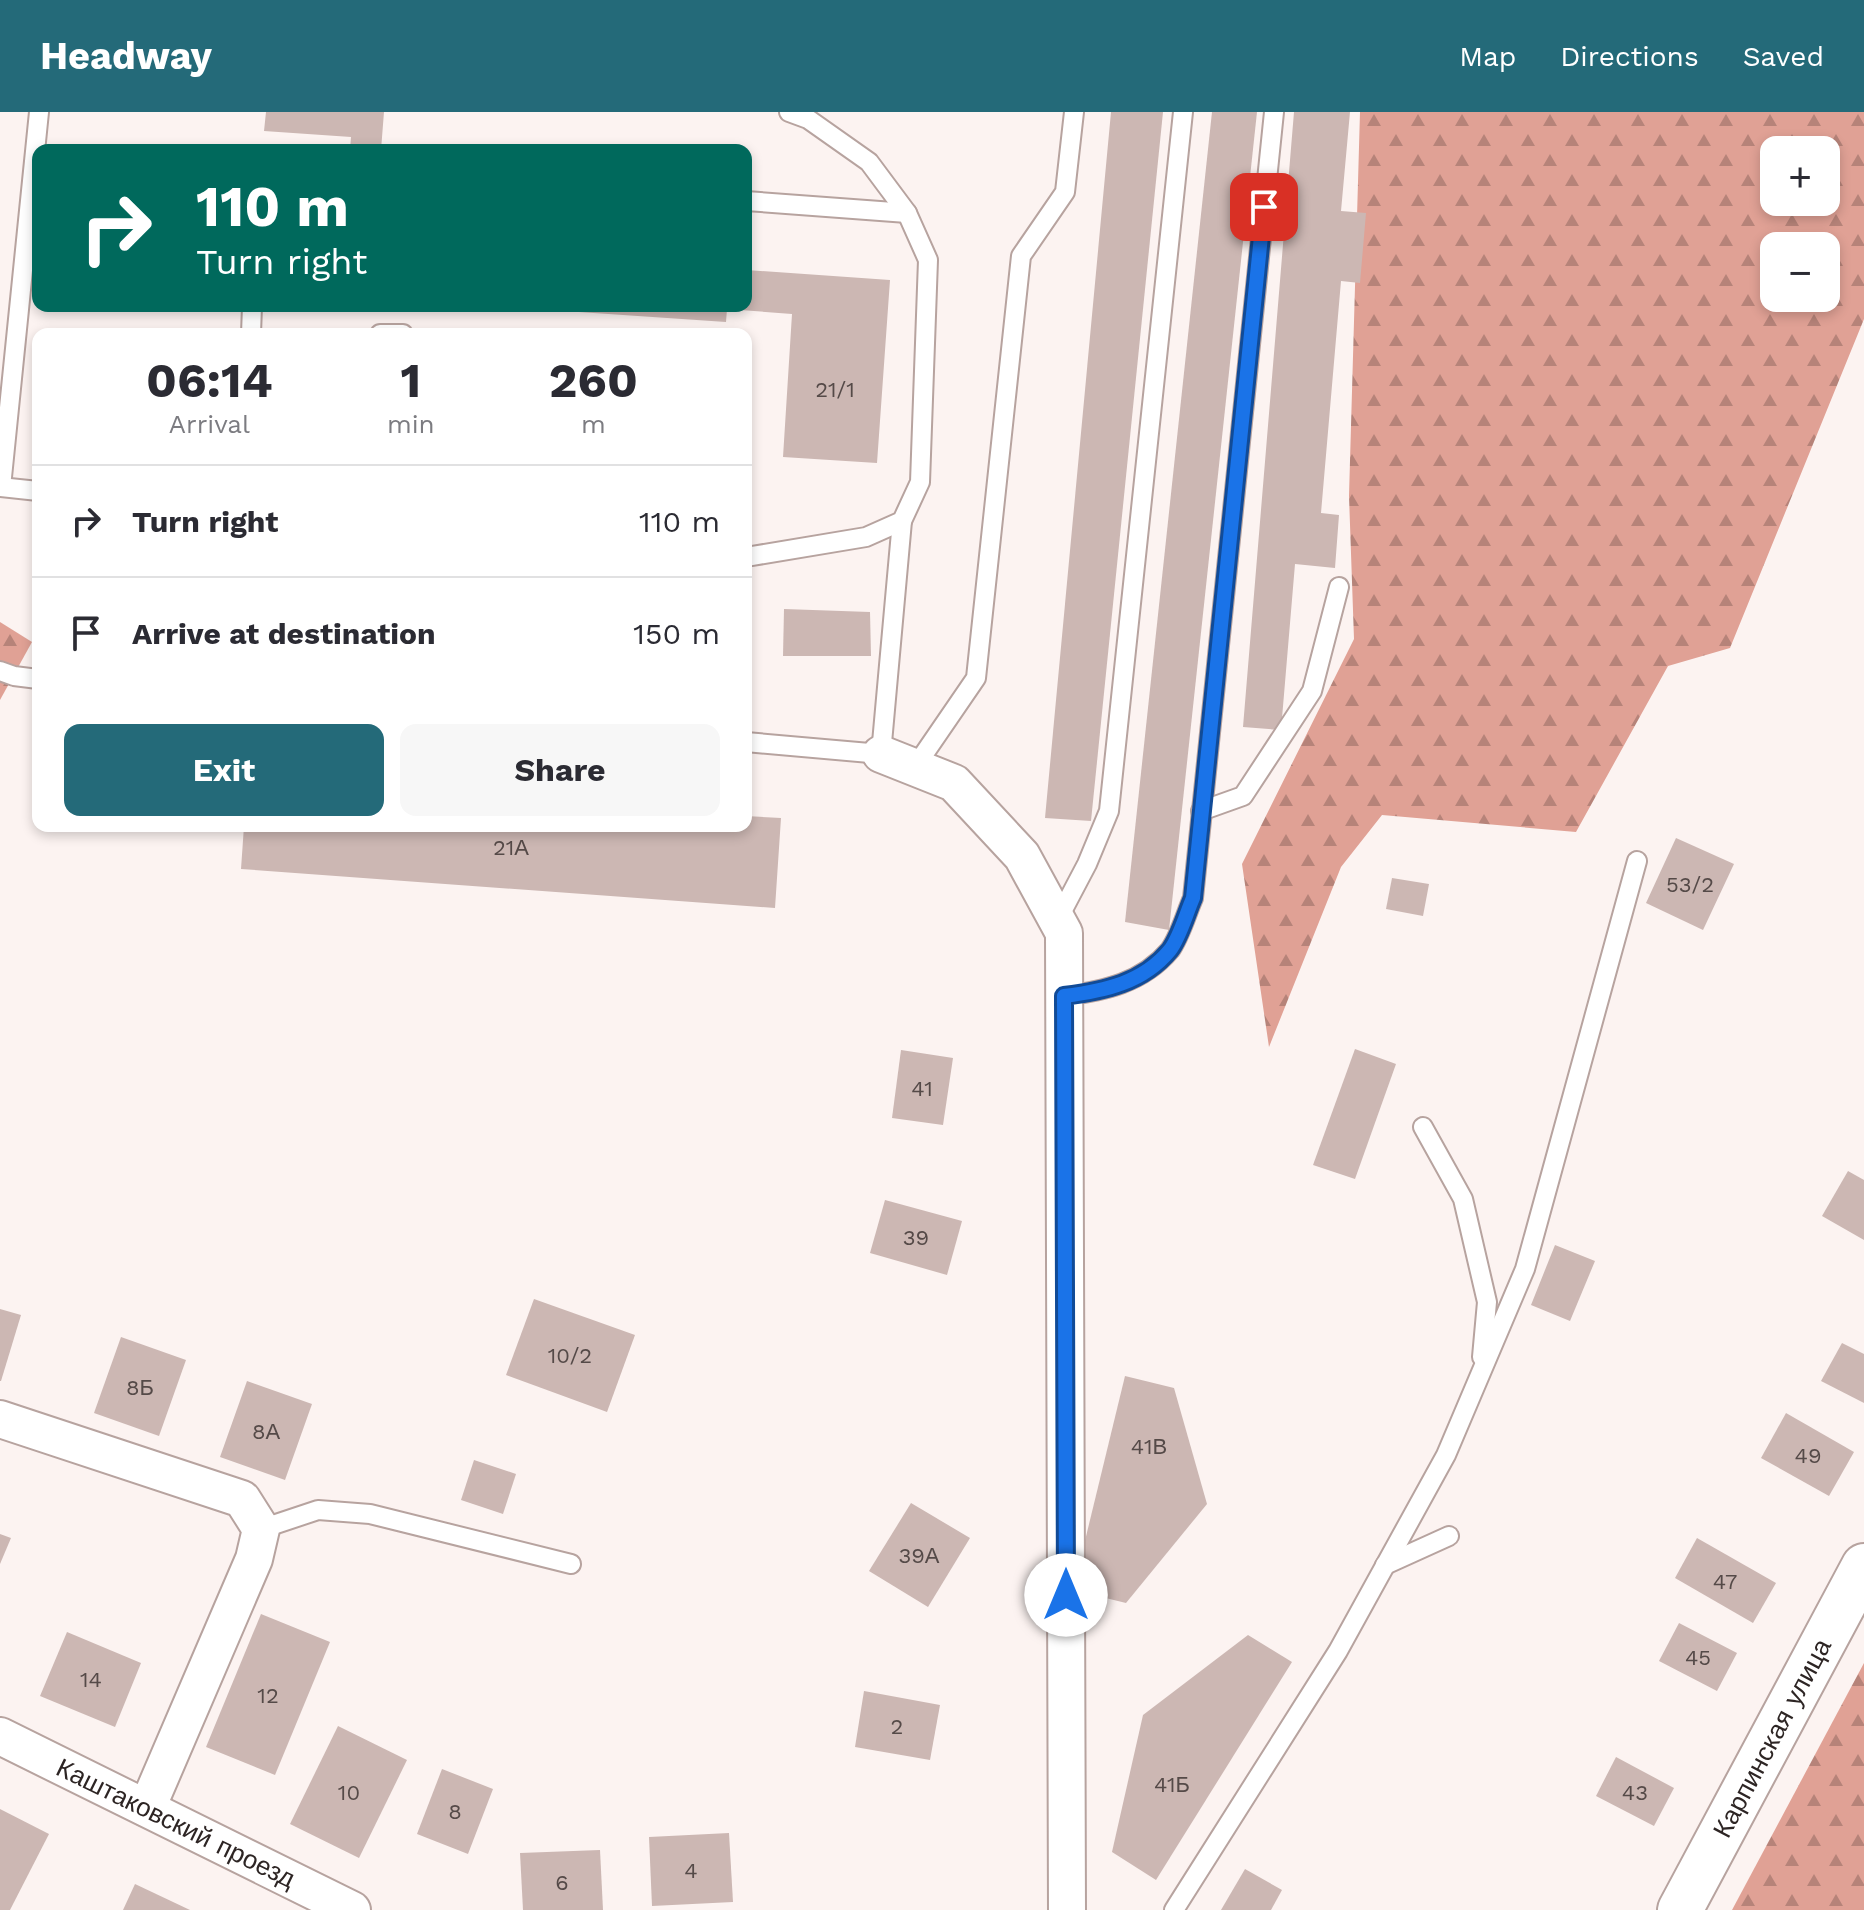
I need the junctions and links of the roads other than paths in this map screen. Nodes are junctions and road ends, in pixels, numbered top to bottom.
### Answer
1 (39, 112) edge
2 (789, 112) edge
3 (1074, 112) edge
4 (1183, 112) edge
5 (1274, 112) edge
6 (36, 144) edge
7 (32, 179) edge
8 (752, 201) edge
9 (907, 213) junction
10 (0, 487) edge
11 (32, 490) edge
12 (902, 521) junction
13 (752, 556) edge
14 (1339, 587) dead end
15 (0, 671) edge
16 (32, 678) edge
17 (752, 743) edge
18 (881, 754) junction
19 (915, 767) junction
20 (1201, 811) junction
21 (1637, 861) dead end
22 (1057, 921) junction
23 (1064, 996) junction
24 (1423, 1127) dead end
25 (1480, 1376) junction
26 (0, 1419) edge
27 (261, 1529) junction
28 (1449, 1536) dead end
29 (571, 1564) dead end
30 (1385, 1565) junction
31 (1864, 1566) edge
32 (0, 1736) edge
33 (147, 1808) junction
34 (352, 1910) edge
35 (1067, 1910) edge
36 (1174, 1910) edge
37 (1680, 1910) edge

1 - 6 lane
2 - 9 lane
3 - 19 lane
4 - 22 lane
5 - 20 lane
7 - 10 lane
8 - 9 lane
9 - 12 lane
10 - 11 lane
12 - 13 lane
12 - 18 lane
14 - 20 lane
15 - 16 lane
17 - 18 lane
18 - 19 street
19 - 22 street
20 - 23 lane
21 - 25 lane
22 - 23 street
23 - 35 street
24 - 25 lane
25 - 30 lane
26 - 27 street
27 - 29 lane
27 - 33 street
28 - 30 lane
30 - 36 lane
31 - 37 street, Карпинская улица
32 - 33 street, Каштаковский проезд
33 - 34 street, Каштаковский проезд

